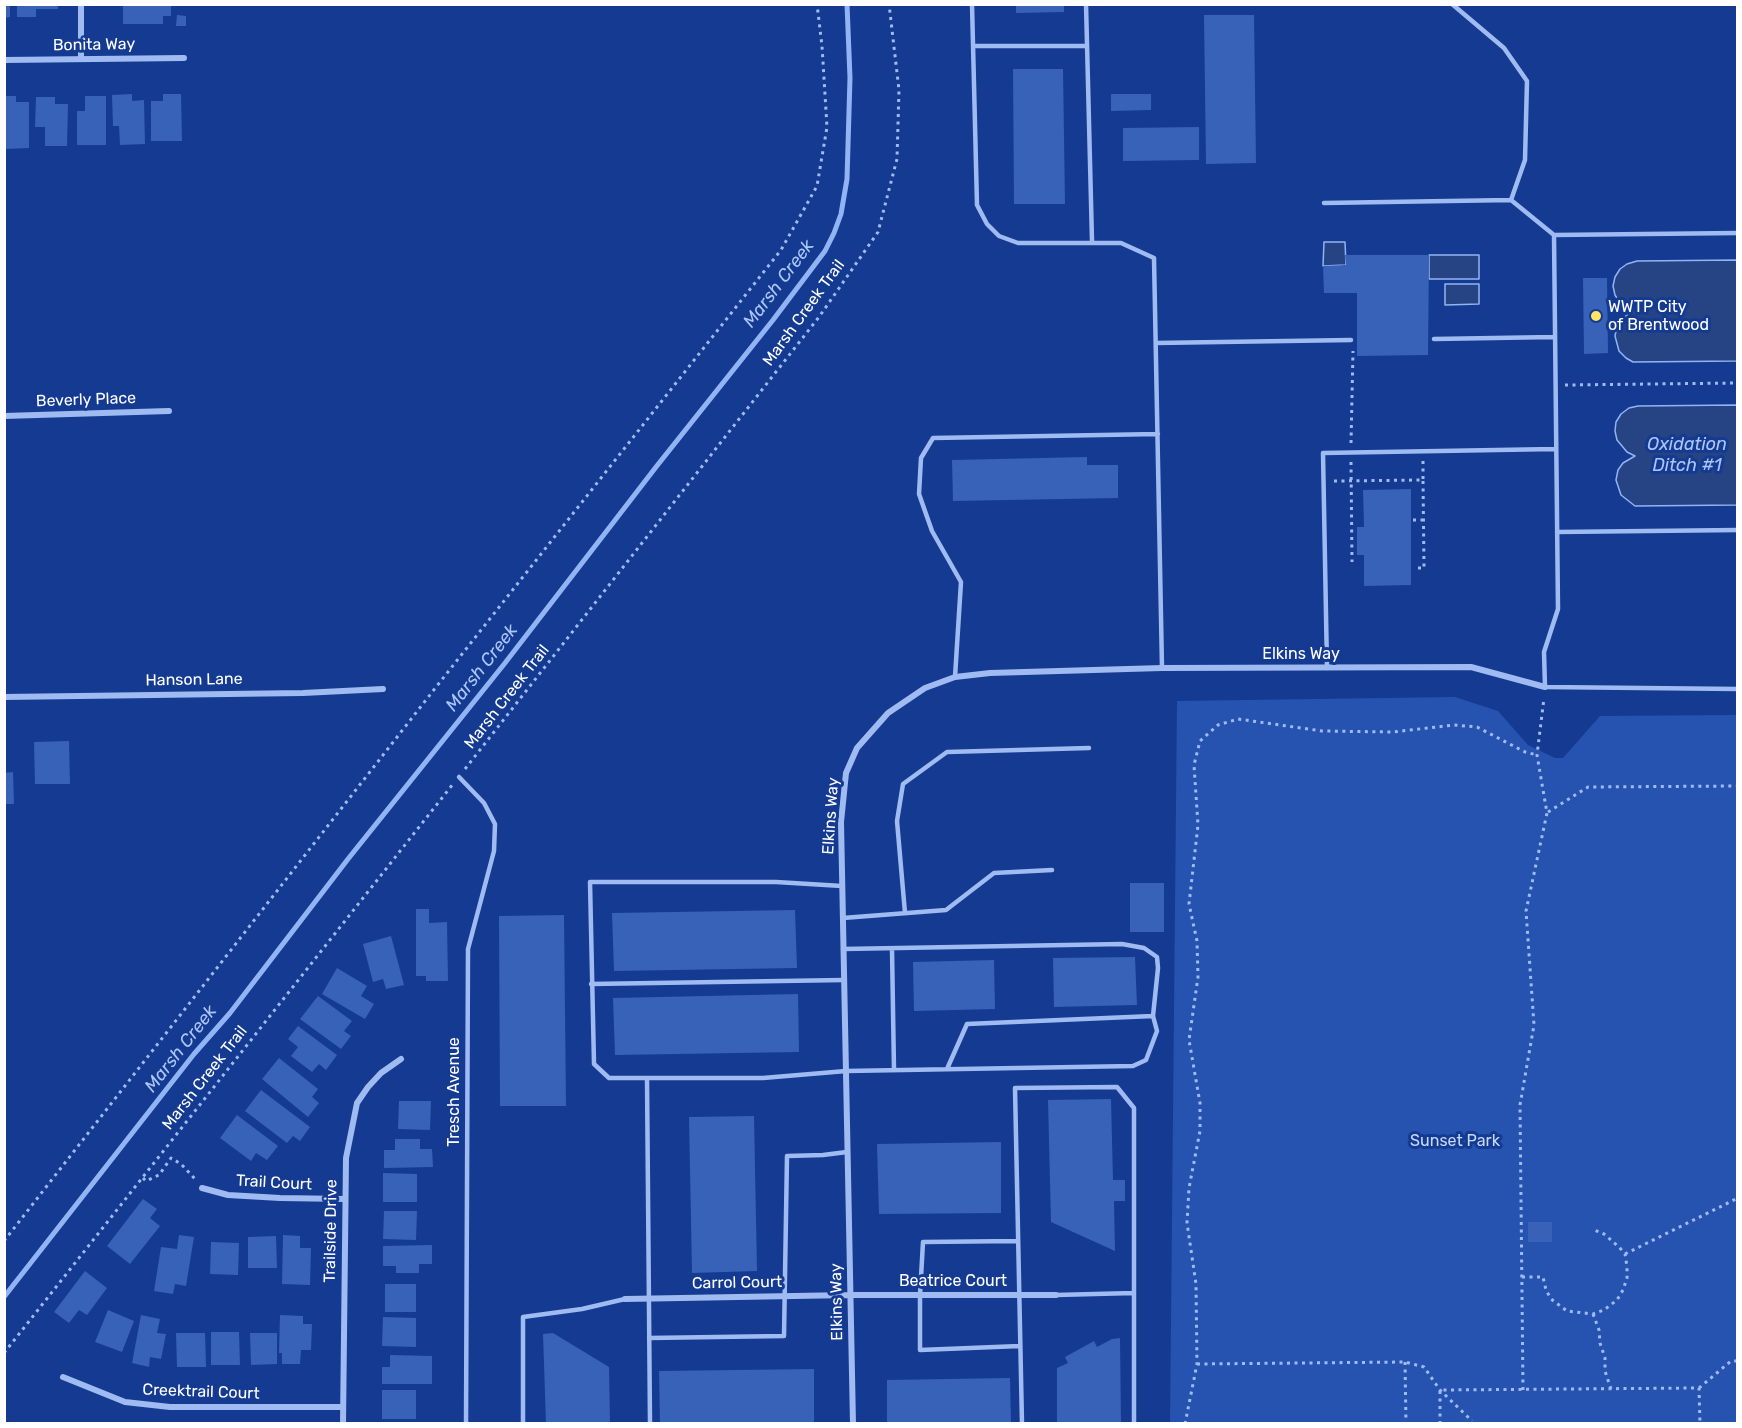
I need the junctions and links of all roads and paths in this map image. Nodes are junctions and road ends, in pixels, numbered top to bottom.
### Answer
1 (81, 4) edge
2 (817, 4) edge
3 (889, 4) edge
4 (972, 4) edge
5 (1086, 4) edge
6 (1452, 4) edge
7 (973, 46) junction
8 (1087, 46) junction
9 (184, 58) dead end
10 (81, 59) junction
11 (4, 60) edge
12 (1511, 200) junction
13 (1324, 203) dead end
14 (1737, 233) edge
15 (1554, 235) junction
16 (1092, 241) junction
17 (1554, 337) junction
18 (1434, 339) dead end
19 (1352, 340) dead end
20 (1156, 343) junction
21 (1737, 383) edge
22 (1554, 385) junction
23 (169, 411) dead end
24 (4, 416) edge
25 (1158, 434) junction
26 (1555, 449) junction
27 (1423, 451) junction
28 (1423, 480) junction
29 (1324, 481) junction
30 (1413, 520) dead end
31 (1424, 520) junction
32 (1737, 530) edge
33 (1557, 532) junction
34 (1414, 568) dead end
35 (1327, 668) junction
36 (1162, 669) junction
37 (955, 677) junction
38 (1545, 687) junction
39 (383, 689) dead end
40 (1737, 689) edge
41 (4, 697) edge
42 (1089, 748) dead end
43 (1537, 755) junction
44 (459, 777) junction
45 (1737, 786) edge
46 (1548, 813) junction
47 (1052, 870) dead end
48 (842, 886) junction
49 (905, 913) junction
50 (843, 918) junction
51 (843, 949) junction
52 (892, 949) junction
53 (844, 980) junction
54 (591, 984) junction
55 (1153, 1016) junction
56 (401, 1059) dead end
57 (947, 1069) junction
58 (894, 1070) junction
59 (846, 1071) junction
60 (647, 1078) junction
61 (847, 1152) junction
62 (142, 1178) junction
63 (202, 1188) joint
64 (1737, 1198) edge
65 (345, 1199) junction
66 (1592, 1229) dead end
67 (4, 1241) edge
68 (1018, 1241) junction
69 (1625, 1254) junction
70 (1522, 1278) junction
71 (1134, 1293) junction
72 (850, 1295) junction
73 (920, 1295) junction
74 (1019, 1295) junction
75 (1056, 1295) joint
76 (785, 1296) junction
77 (649, 1298) junction
78 (625, 1299) joint
79 (1593, 1314) junction
80 (649, 1338) junction
81 (1020, 1346) junction
82 (4, 1353) edge
83 (1737, 1361) edge
84 (1405, 1362) junction
85 (1197, 1364) junction
86 (63, 1377) dead end
87 (1699, 1388) junction
88 (1611, 1389) junction
89 (1440, 1390) junction
90 (1523, 1390) junction
91 (343, 1407) junction
92 (1472, 1421) dead end
93 (343, 1424) edge
94 (466, 1424) edge
95 (523, 1424) edge
96 (651, 1424) edge
97 (853, 1424) edge
98 (1022, 1424) edge
99 (1134, 1424) edge
100 (1185, 1424) edge
101 (1406, 1424) edge
102 (1440, 1424) edge
103 (1700, 1424) edge

1 - 10 street
2 - 67 path
3 - 44 path, Marsh Creek Trail
4 - 7 lane
5 - 8 lane
6 - 12 lane
7 - 8 lane
7 - 16 lane
8 - 16 lane
9 - 10 street, Bonita Way
10 - 11 street, Bonita Way
12 - 13 lane
12 - 15 lane
14 - 15 lane
15 - 17 lane
16 - 20 lane
17 - 18 lane
17 - 22 lane
19 - 20 lane
20 - 25 lane
21 - 22 path
22 - 26 lane
23 - 24 street, Beverly Place
25 - 36 lane
25 - 37 lane
26 - 27 lane
26 - 33 lane
27 - 28 path
27 - 29 lane
28 - 29 path
28 - 31 path
29 - 35 lane
30 - 31 path
31 - 34 path
32 - 33 lane
33 - 38 lane
35 - 36 street, Elkins Way
35 - 38 street, Elkins Way
36 - 37 street, Elkins Way
37 - 48 street, Elkins Way
38 - 40 lane
38 - 43 path
39 - 41 street, Hanson Lane
42 - 49 lane
43 - 46 path
43 - 85 path
44 - 62 path, Marsh Creek Trail
44 - 94 lane, Tresch Avenue
45 - 46 path
46 - 70 path
47 - 49 lane
48 - 50 street, Elkins Way
48 - 54 lane
49 - 50 lane
50 - 51 street, Elkins Way
51 - 52 lane
51 - 53 street, Elkins Way
52 - 55 lane
52 - 58 lane
53 - 54 lane
53 - 59 street, Elkins Way
54 - 60 lane
55 - 57 lane
55 - 57 lane
56 - 65 street, Trailside Drive
57 - 58 lane
58 - 59 lane
59 - 60 lane
59 - 61 street, Elkins Way
60 - 77 lane
61 - 72 street, Elkins Way
61 - 76 lane
62 - 63 path
62 - 82 path, Marsh Creek Trail
63 - 65 street, Trail Court
64 - 69 path
65 - 91 street, Trailside Drive
66 - 69 path
68 - 71 lane
68 - 73 lane
68 - 74 lane
69 - 79 path
70 - 79 path
70 - 90 path
71 - 75 lane
71 - 99 lane
72 - 73 street, Beatrice Court
72 - 76 street, Carrol Court
72 - 97 street, Elkins Way
73 - 74 street, Beatrice Court
73 - 81 lane
74 - 75 street, Beatrice Court
74 - 81 lane
76 - 77 street, Carrol Court
76 - 80 lane
77 - 78 street, Carrol Court
77 - 80 lane
78 - 95 lane
79 - 88 path
80 - 96 lane
81 - 98 lane
83 - 87 path
84 - 85 path
84 - 89 path
84 - 101 path
85 - 100 path
86 - 91 street, Creektrail Court
87 - 88 path
87 - 103 path
88 - 90 path
89 - 90 path
89 - 92 path
89 - 102 path
91 - 93 street, Trailside Drive

